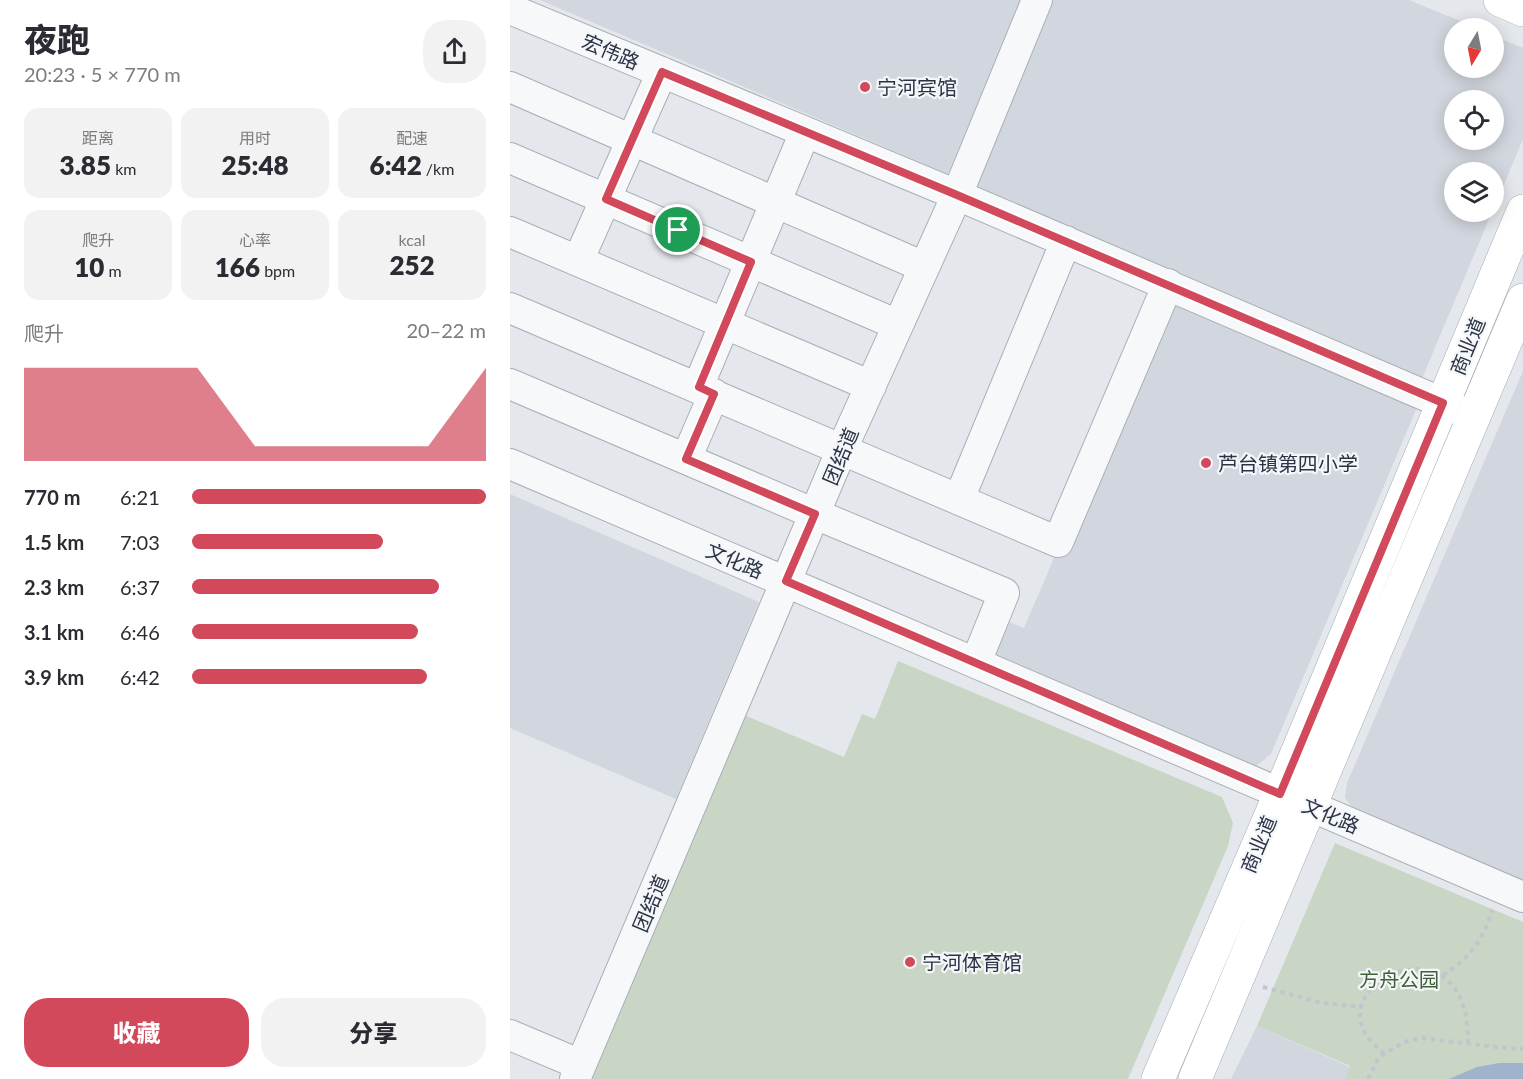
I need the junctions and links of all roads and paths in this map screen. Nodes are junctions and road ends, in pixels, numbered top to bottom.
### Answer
1 (1037, 0) edge
2 (1500, 0) edge
3 (510, 9) edge
4 (1523, 10) edge
5 (662, 72) junction
6 (510, 87) edge
7 (805, 132) junction
8 (632, 140) junction
9 (510, 158) edge
10 (957, 195) junction
11 (606, 199) junction
12 (776, 202) junction
13 (1523, 211) edge
14 (510, 231) edge
15 (1066, 241) junction
16 (578, 261) junction
17 (751, 262) junction
18 (924, 267) junction
19 (1168, 284) junction
20 (1523, 300) edge
21 (510, 308) edge
22 (725, 323) junction
23 (898, 325) junction
24 (510, 384) edge
25 (871, 386) junction
26 (706, 391) junction
27 (1443, 403) junction
28 (1474, 417) junction
29 (842, 448) junction
30 (686, 459) junction
31 (510, 464) edge
32 (959, 499) junction
33 (815, 514) junction
34 (786, 581) junction
35 (976, 662) junction
36 (1280, 794) junction
37 (1311, 807) junction
38 (1511, 892) edge
39 (1443, 975) junction
40 (1238, 980) junction
41 (1362, 1007) junction
42 (510, 1035) edge
43 (1468, 1043) junction
44 (1523, 1049) edge
45 (1384, 1054) junction
46 (578, 1072) edge
47 (1158, 1079) edge
48 (1196, 1079) edge
49 (1368, 1079) edge

1 - 10 street, 团结道
2 - 4 main road
3 - 5 street, 宏伟路
5 - 7 street, 宏伟路
5 - 8 street
6 - 8 street
7 - 10 street, 宏伟路
7 - 12 street
8 - 11 street
8 - 12 street
9 - 11 street
10 - 15 street, 宏伟路
10 - 18 street, 团结道
11 - 16 street
11 - 17 street
12 - 17 street
12 - 18 street
13 - 27 main road, 商业道
14 - 16 street
15 - 19 street, 宏伟路
15 - 32 street
16 - 22 street
17 - 22 street
17 - 23 street
18 - 23 street, 团结道
19 - 27 street, 宏伟路
19 - 32 street
20 - 28 main road, 商业道
21 - 26 street
22 - 25 street
22 - 26 street
23 - 25 street, 团结道
24 - 30 street
25 - 29 street, 团结道
26 - 29 street
26 - 30 street
27 - 28 street, 宏伟路
27 - 36 main road, 商业道
28 - 37 main road, 商业道
29 - 32 street
29 - 33 street, 团结道
30 - 33 street
31 - 34 street, 文化路
33 - 34 street, 团结道
33 - 35 street
34 - 35 street, 文化路
34 - 46 street, 团结道
35 - 36 street, 文化路
36 - 37 street, 文化路
36 - 47 main road, 商业道
37 - 38 street, 文化路
37 - 40 main road, 商业道
38 - 39 path
39 - 41 path
39 - 43 path
40 - 41 path
40 - 48 main road, 商业道
41 - 45 path
42 - 46 street
43 - 44 path
43 - 45 path
45 - 49 path

